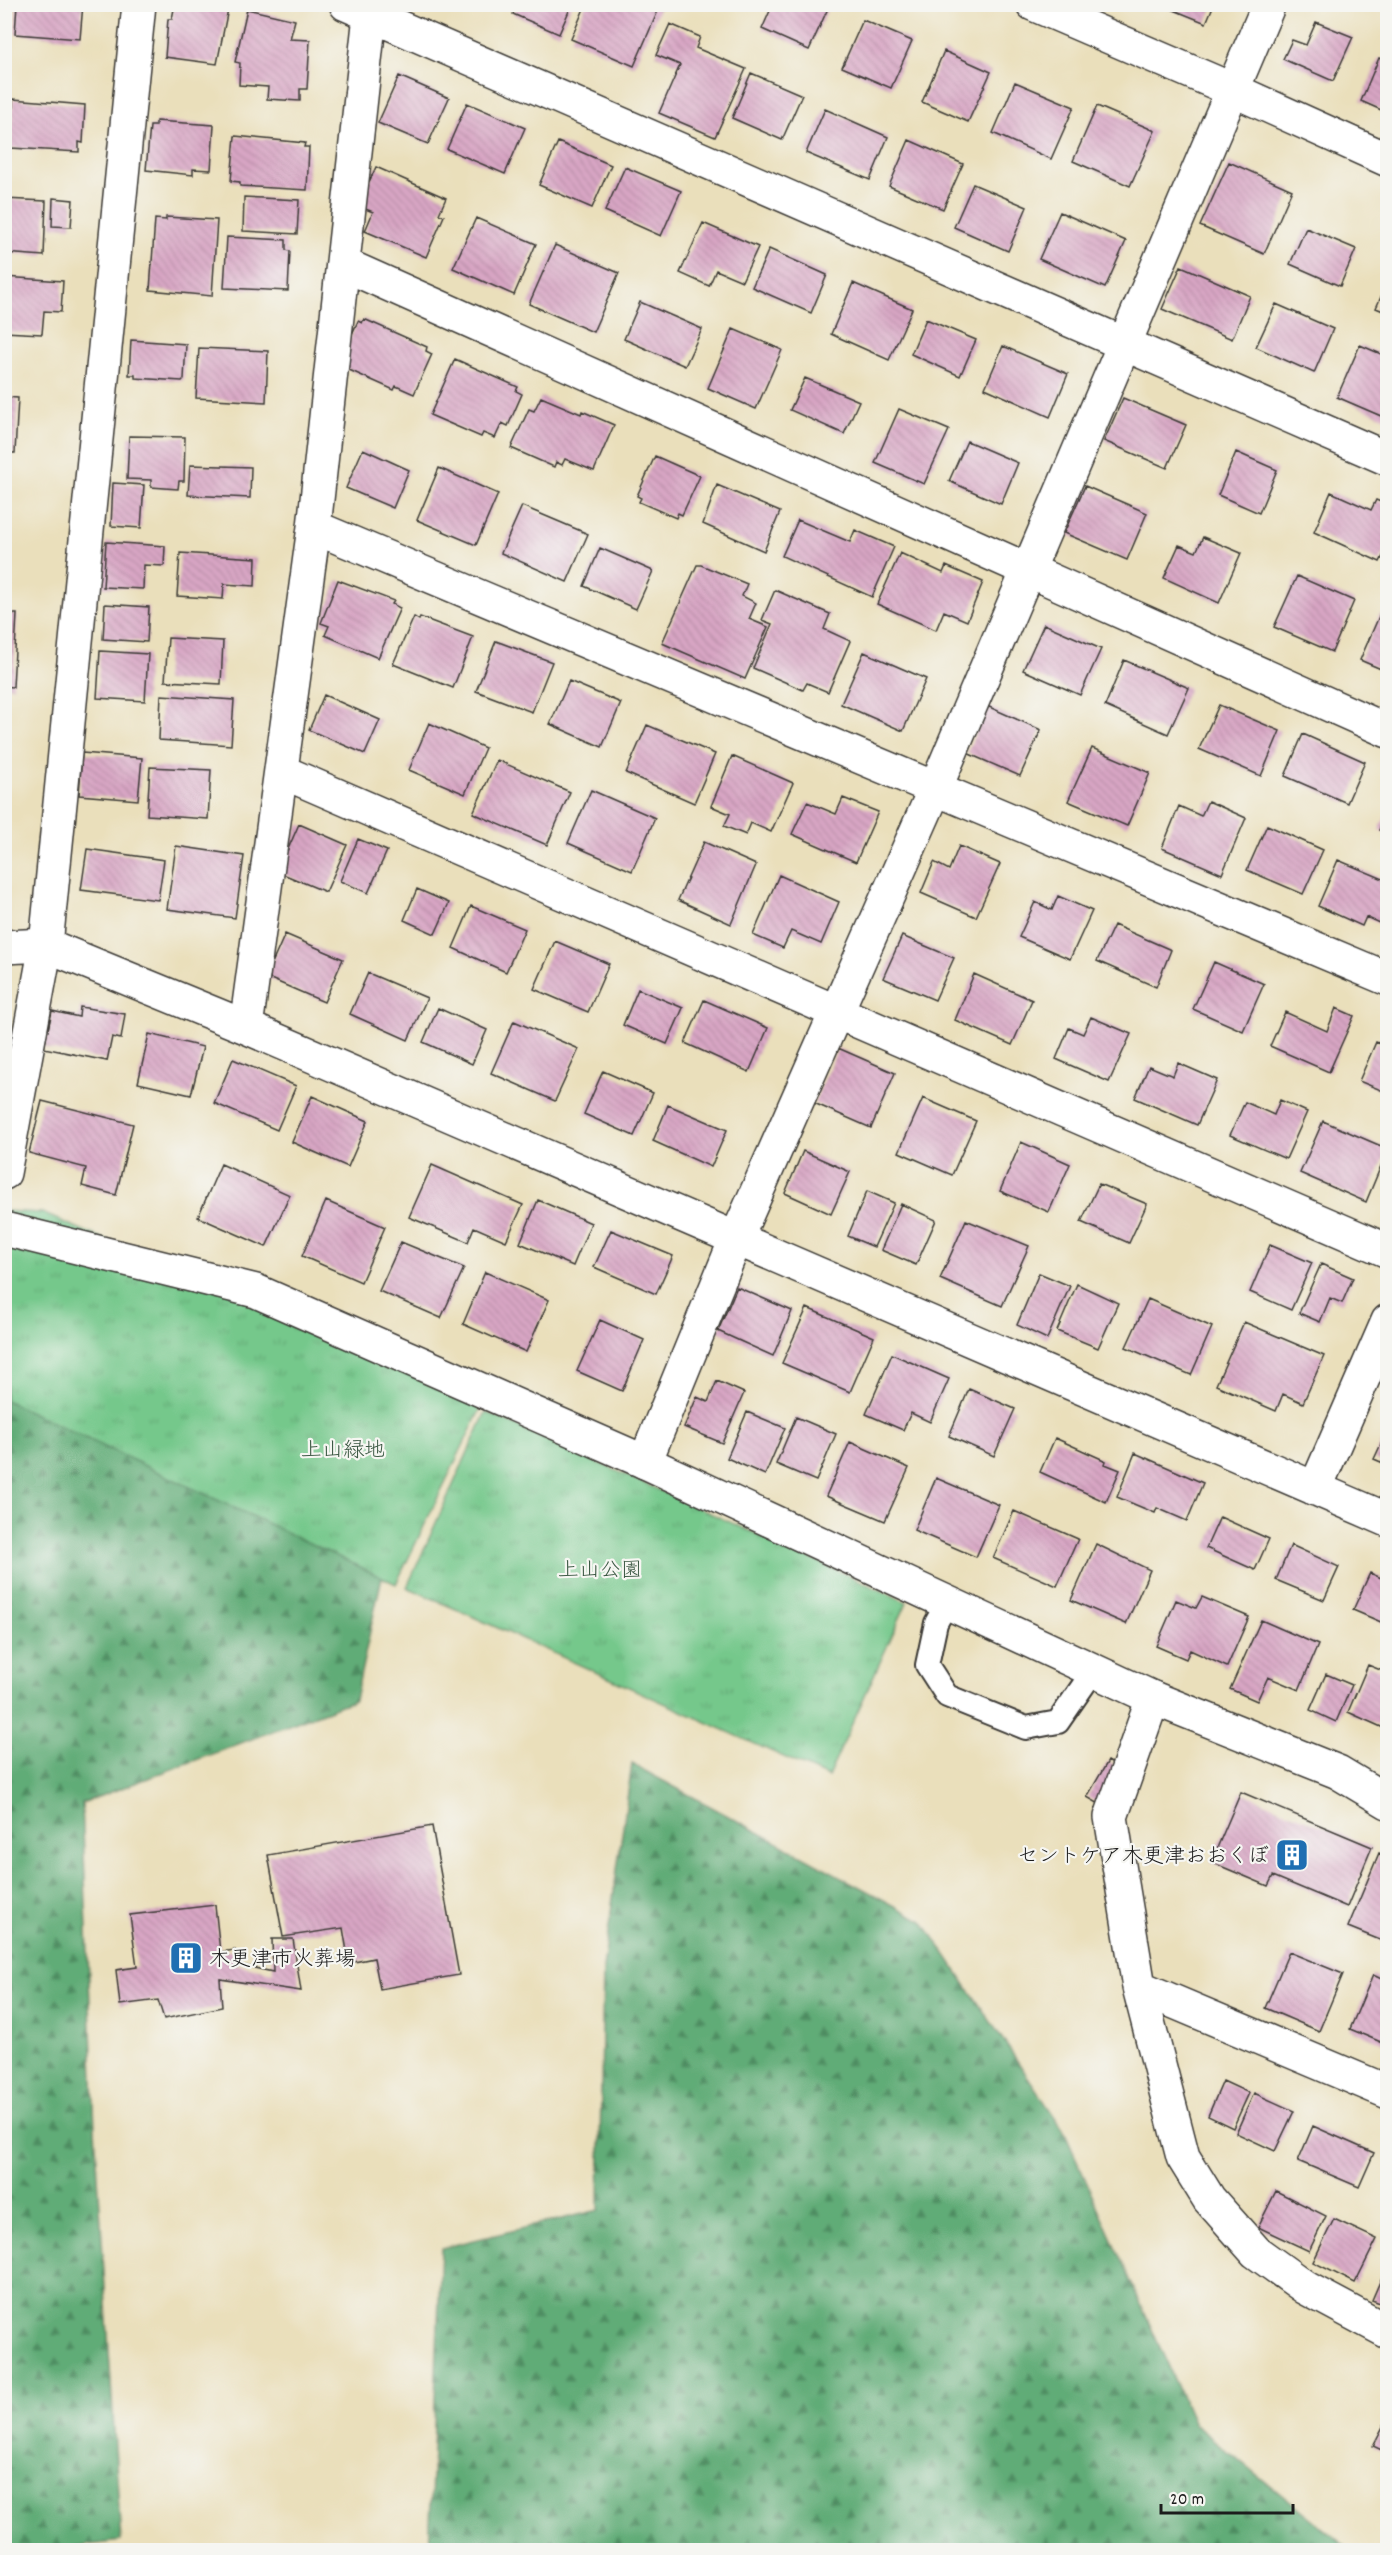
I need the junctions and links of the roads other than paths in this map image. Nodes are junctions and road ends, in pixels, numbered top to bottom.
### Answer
1 (139, 4) edge
2 (1033, 4) edge
3 (1269, 4) edge
4 (358, 10) edge
5 (1233, 90) junction
6 (1388, 160) edge
7 (343, 264) junction
8 (1124, 344) junction
9 (1388, 459) edge
10 (314, 527) junction
11 (1029, 570) junction
12 (1388, 731) edge
13 (283, 772) junction
14 (935, 789) junction
15 (46, 945) junction
16 (4, 947) edge
17 (1388, 979) edge
18 (836, 1012) junction
19 (246, 1027) junction
20 (4, 1173) edge
21 (4, 1228) edge
22 (736, 1239) junction
23 (1388, 1251) edge
24 (1388, 1321) edge
25 (645, 1462) junction
26 (1315, 1489) junction
27 (1388, 1520) edge
28 (947, 1603) junction
29 (1094, 1670) junction
30 (1153, 1698) junction
31 (1388, 1802) edge
32 (1140, 1987) junction
33 (1388, 2092) edge
34 (1388, 2332) edge

1 - 15 street
2 - 5 street
3 - 5 street
4 - 7 street
4 - 8 street
5 - 6 street
5 - 8 street
7 - 10 street
7 - 11 street
8 - 9 street
8 - 11 street
10 - 13 street
10 - 14 street
11 - 12 street
11 - 14 street
13 - 18 street
13 - 19 street
14 - 17 street
14 - 18 street
15 - 16 street
15 - 19 street
15 - 20 street
18 - 22 street
18 - 23 street
19 - 22 street
21 - 25 street
22 - 25 street
22 - 26 street
24 - 26 street
25 - 28 street
26 - 27 street
28 - 29 street
28 - 29 lane
29 - 30 street
30 - 31 street
30 - 32 street
32 - 33 street
32 - 34 street

